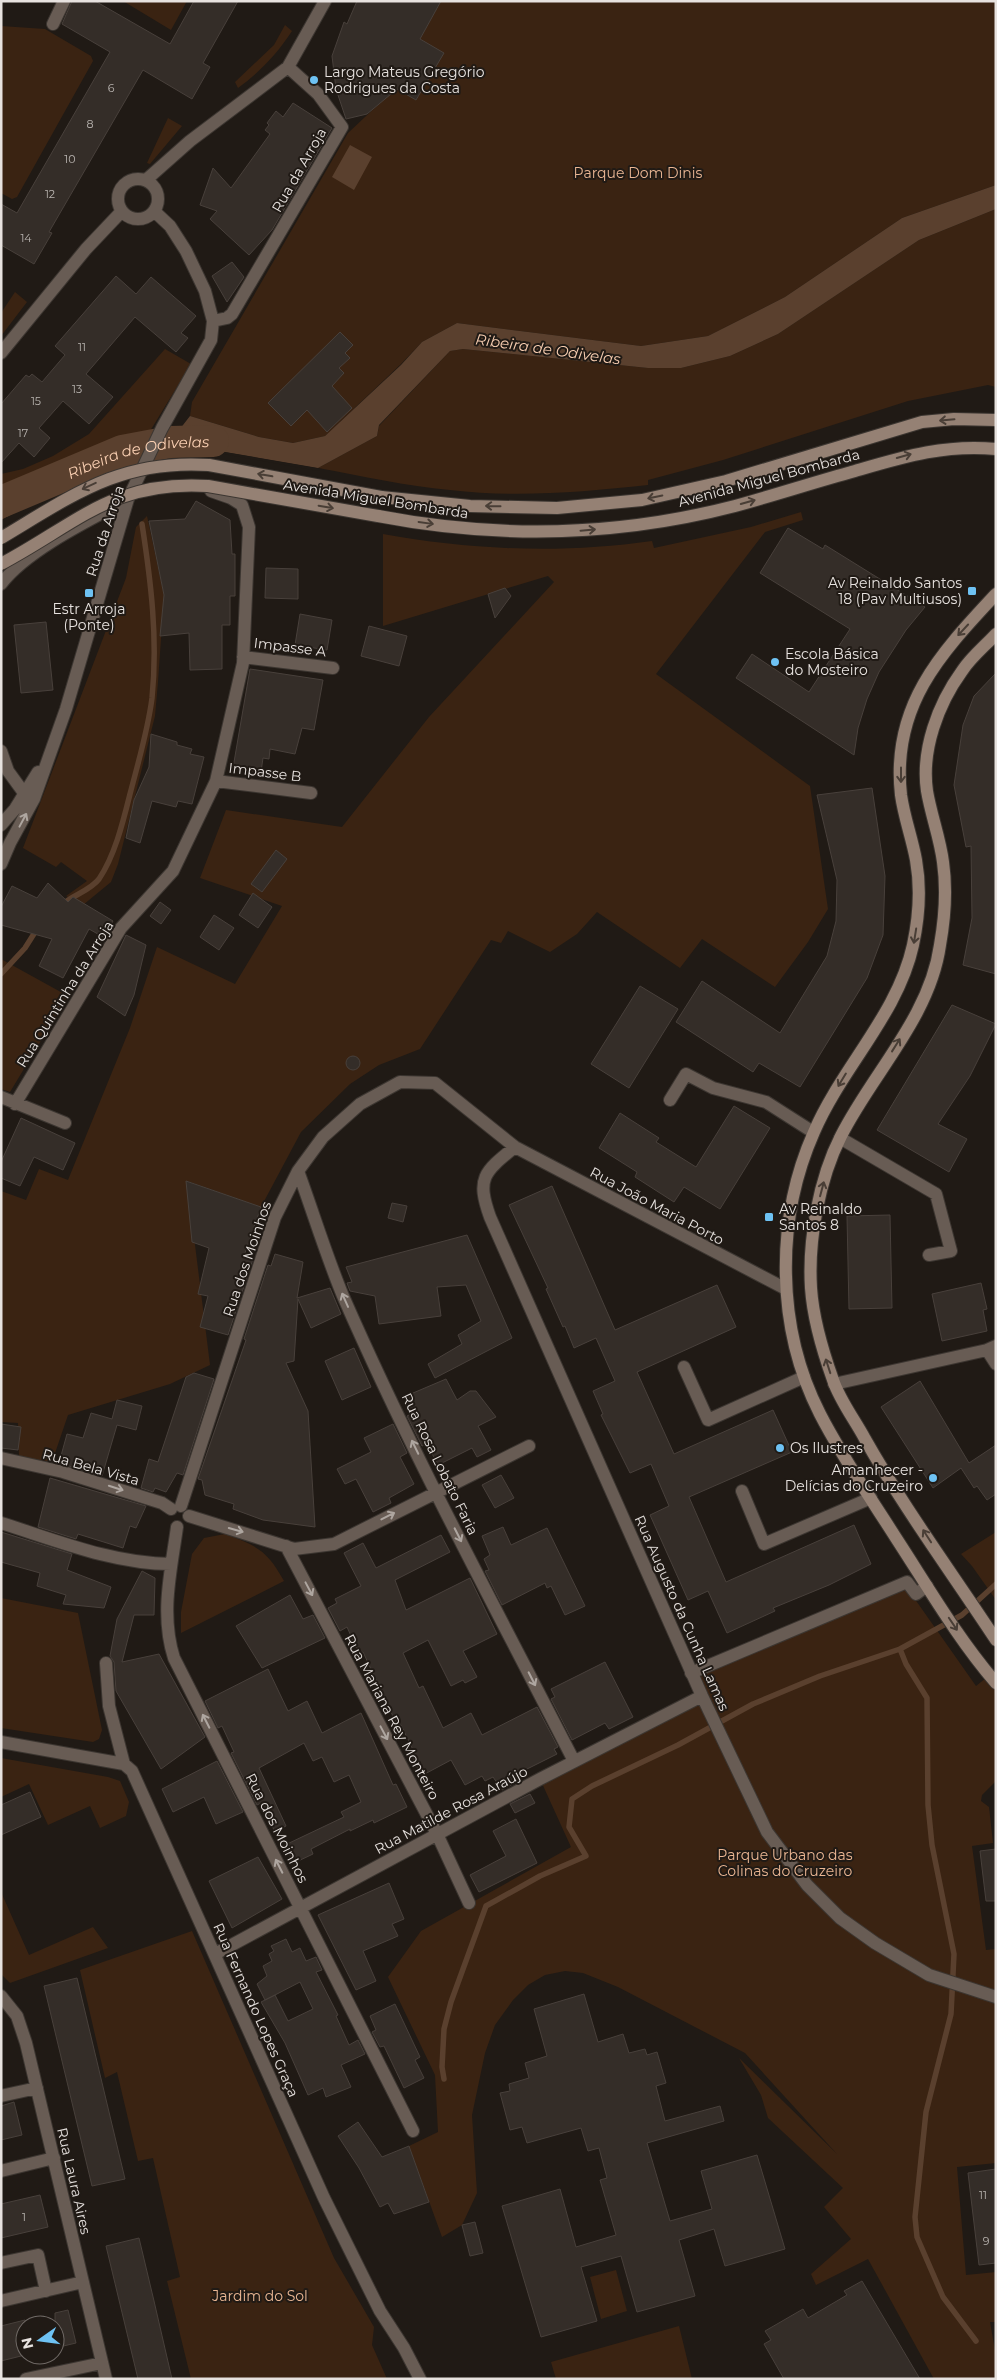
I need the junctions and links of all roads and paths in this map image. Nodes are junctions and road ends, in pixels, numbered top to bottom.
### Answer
1 (64, 1) edge
2 (325, 1) edge
3 (53, 24) dead end
4 (288, 66) junction
5 (146, 180) junction
6 (122, 211) junction
7 (154, 211) junction
8 (213, 321) junction
9 (1, 352) edge
10 (996, 420) edge
11 (996, 449) edge
12 (130, 495) junction
13 (1, 538) edge
14 (1, 564) edge
15 (1, 584) edge
16 (996, 594) edge
17 (996, 634) edge
18 (243, 657) junction
19 (334, 668) dead end
20 (1, 751) edge
21 (46, 759) junction
22 (216, 781) junction
23 (24, 792) junction
24 (311, 793) dead end
25 (1, 825) edge
26 (1, 864) edge
27 (1, 1097) edge
28 (670, 1100) dead end
29 (15, 1104) junction
30 (65, 1123) dead end
31 (814, 1132) junction
32 (840, 1138) junction
33 (515, 1148) junction
34 (298, 1171) junction
35 (929, 1255) dead end
36 (786, 1289) junction
37 (991, 1348) edge
38 (996, 1364) edge
39 (684, 1367) dead end
40 (804, 1377) junction
41 (834, 1384) junction
42 (529, 1446) dead end
43 (1, 1458) edge
44 (436, 1491) junction
45 (742, 1491) dead end
46 (870, 1498) junction
47 (176, 1507) junction
48 (190, 1516) junction
49 (1, 1523) edge
50 (177, 1527) junction
51 (286, 1546) junction
52 (171, 1564) junction
53 (929, 1589) junction
54 (996, 1639) edge
55 (106, 1663) dead end
56 (692, 1673) junction
57 (996, 1683) edge
58 (702, 1696) junction
59 (1, 1742) edge
60 (574, 1761) junction
61 (124, 1764) junction
62 (437, 1834) junction
63 (469, 1903) dead end
64 (302, 1909) junction
65 (216, 1954) junction
66 (1, 1996) edge
67 (996, 1997) edge
68 (37, 2088) junction
69 (1, 2096) edge
70 (413, 2131) dead end
71 (54, 2158) junction
72 (1, 2171) edge
73 (1, 2263) edge
74 (83, 2282) junction
75 (46, 2291) junction
76 (1, 2301) edge
77 (102, 2363) junction
78 (26, 2379) edge
79 (106, 2379) edge
80 (420, 2379) edge

1 - 3 street
2 - 4 street
4 - 5 street
4 - 8 street, Rua da Arroja
5 - 6 street
5 - 7 street
6 - 7 street
6 - 9 street
7 - 8 street, Rua da Arroja
8 - 12 street, Rua da Arroja
10 -> 13 main road, Avenida Miguel Bombarda, bridge
14 -> 11 main road, Avenida Miguel Bombarda, bridge
12 - 15 street, Rua Quintinha da Arroja
12 - 18 street, Rua Quintinha da Arroja
12 - 21 street, Rua da Arroja
16 -> 31 main road
32 -> 17 main road
18 - 19 street, Impasse A
18 - 22 street, Rua Quintinha da Arroja
20 - 23 street
21 - 23 street, Rua da Arroja
26 -> 21 street, Rua da Arroja
22 - 24 street, Impasse B
22 - 29 street, Rua Quintinha da Arroja
23 - 25 street, Rua da Arroja
27 - 29 street
28 - 31 street
29 - 30 street
31 - 36 main road
32 - 35 street
41 -> 32 main road
33 - 34 street, Rua dos Moinhos
33 - 36 street, Rua João Maria Porto
33 - 56 street, Rua Augusto da Cunha Lamas
44 -> 34 street, Rua Rosa Lobato Faria
34 - 47 street, Rua dos Moinhos
36 - 40 main road
37 - 38 street
37 - 41 street
39 - 40 street
40 - 46 main road
54 -> 41 main road
42 - 44 street
43 -> 47 street, Rua Bela Vista
51 -> 44 street
44 -> 60 street, Rua Rosa Lobato Faria
45 - 46 street
46 - 53 main road
47 - 48 street
47 - 50 street
48 - 50 street
48 -> 51 street
49 - 52 street
50 - 52 street, Rua dos Moinhos
51 -> 62 street, Rua Mariana Rey Monteiro
64 -> 52 street, Rua dos Moinhos
53 - 56 street
53 -> 57 main road
55 - 61 street
56 - 58 street, Rua Augusto da Cunha Lamas
58 - 60 street, Rua Matilde Rosa Araújo
58 - 67 street, Rua Augusto da Cunha Lamas
59 - 61 street
60 - 62 street, Rua Matilde Rosa Araújo
61 - 65 street, Rua Fernando Lopes Graça
62 - 63 street, Rua Mariana Rey Monteiro
62 - 64 street, Rua Matilde Rosa Araújo
64 - 65 street, Rua Matilde Rosa Araújo
64 - 70 street, Rua dos Moinhos
65 - 80 street, Rua Fernando Lopes Graça
66 - 68 street, Rua Laura Aires
68 - 69 street
68 - 71 street, Rua Laura Aires
71 - 72 street
71 - 74 street, Rua Laura Aires
73 - 75 street
74 - 75 street
74 - 77 street, Rua Laura Aires
75 - 76 street
77 - 78 street
77 - 79 street, Rua Laura Aires

